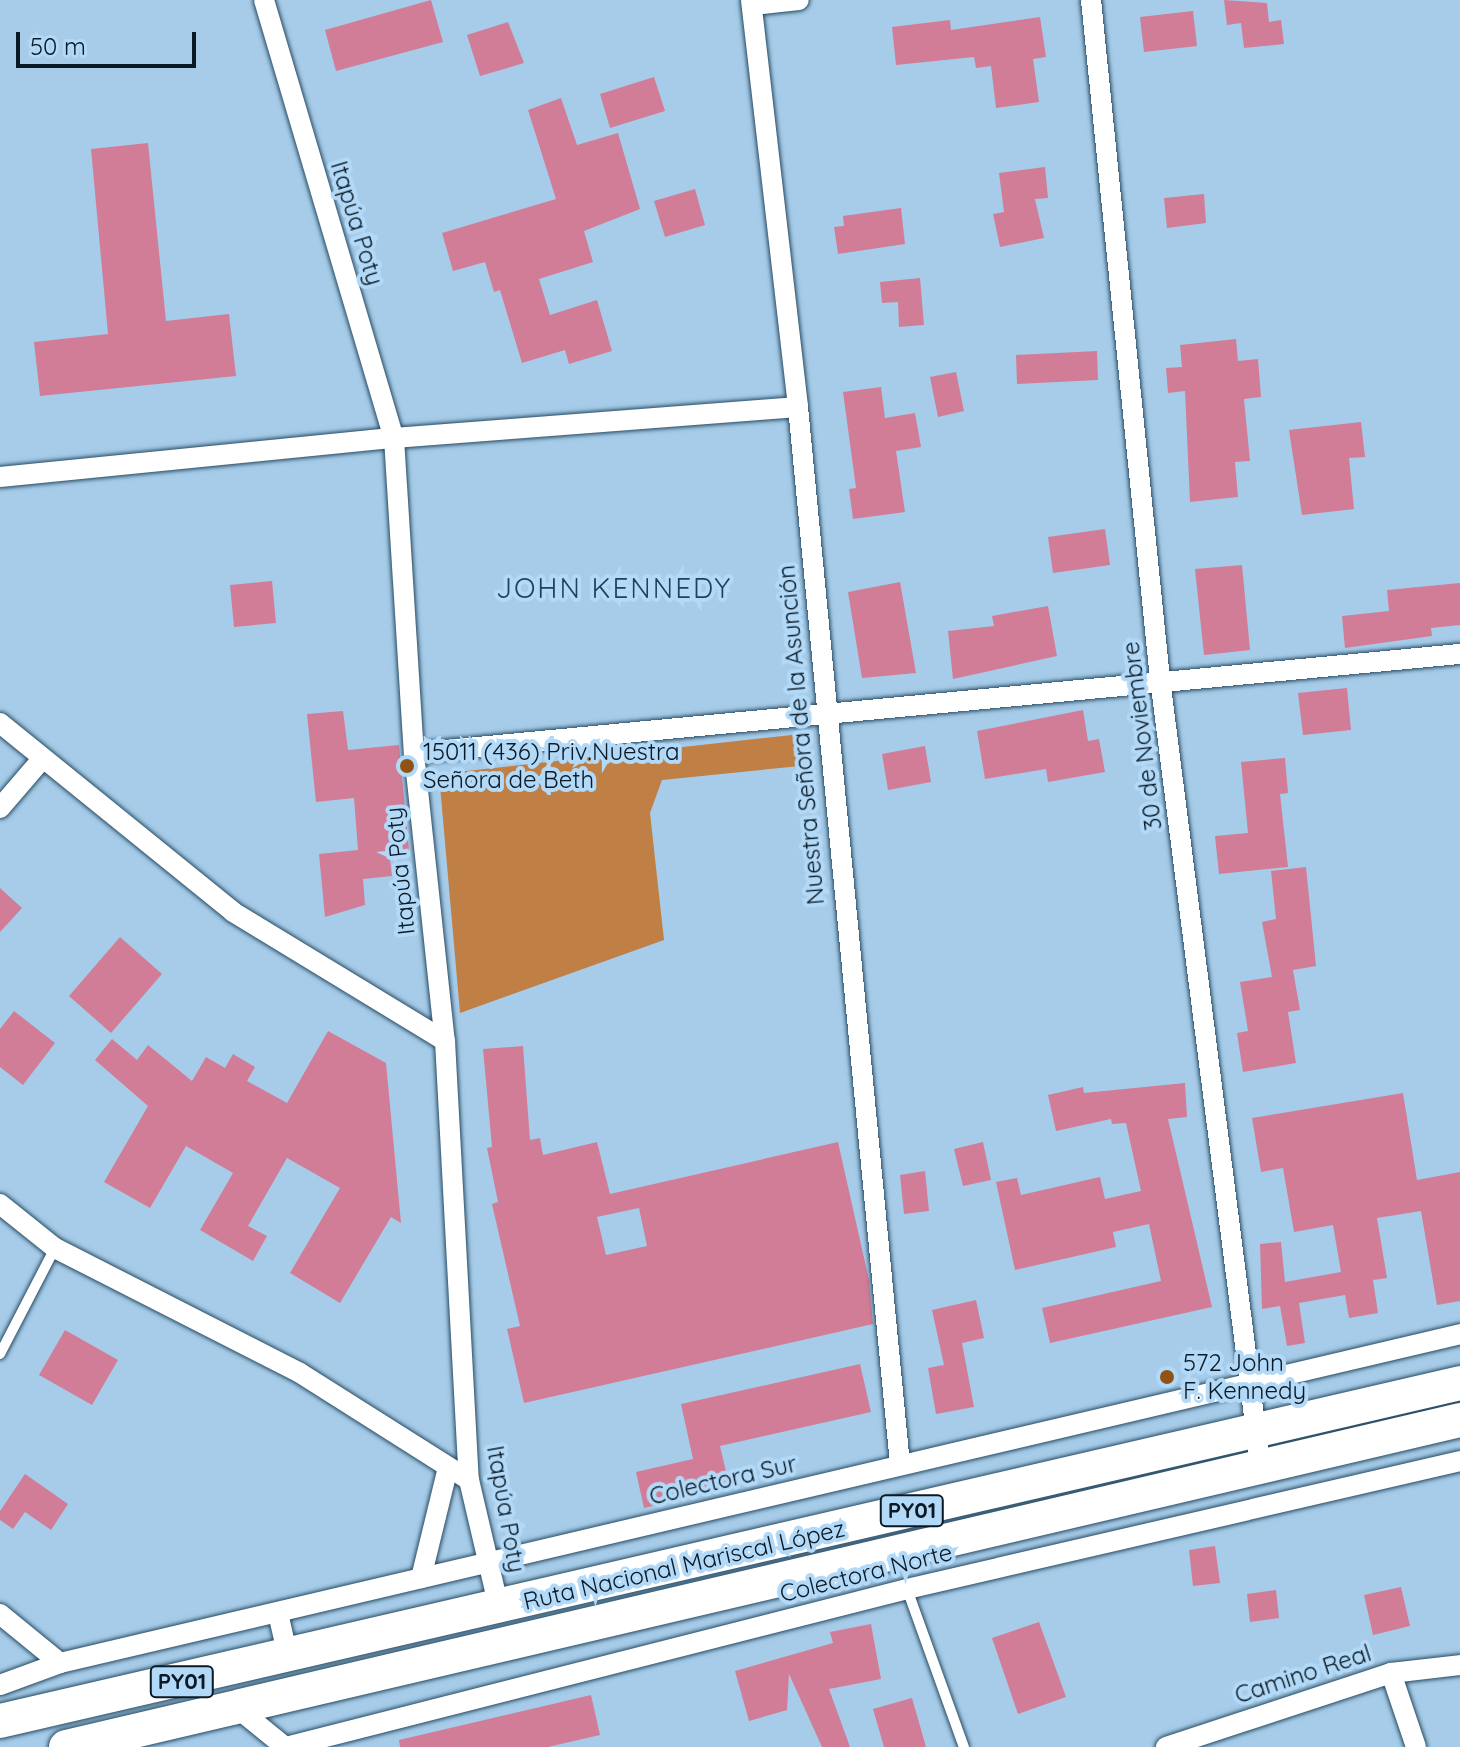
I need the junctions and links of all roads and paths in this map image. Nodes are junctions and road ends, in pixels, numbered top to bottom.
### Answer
1 (264, 0) edge
2 (799, 0) edge
3 (1091, 0) edge
4 (754, 2) edge
5 (798, 407) junction
6 (394, 438) junction
7 (0, 477) edge
8 (1460, 654) edge
9 (1160, 679) junction
10 (824, 714) junction
11 (0, 723) edge
12 (414, 753) junction
13 (42, 759) junction
14 (0, 808) edge
15 (445, 1041) junction
16 (0, 1204) edge
17 (55, 1248) junction
18 (1460, 1334) edge
19 (0, 1354) edge
20 (1251, 1383) junction
21 (1460, 1383) edge
22 (1460, 1420) edge
23 (1258, 1447) junction
24 (1460, 1461) edge
25 (900, 1465) junction
26 (448, 1467) junction
27 (469, 1480) junction
28 (486, 1563) junction
29 (421, 1578) junction
30 (907, 1589) junction
31 (499, 1608) junction
32 (278, 1613) junction
33 (0, 1614) edge
34 (288, 1657) junction
35 (60, 1663) junction
36 (1460, 1665) edge
37 (1391, 1673) junction
38 (0, 1685) edge
39 (236, 1707) junction
40 (0, 1721) edge
41 (66, 1747) edge
42 (285, 1747) edge
43 (964, 1747) edge
44 (1166, 1747) edge
45 (1416, 1747) edge

1 - 6 street, Itapúa Poty
2 - 4 street
3 - 9 street, 30 de Noviembre
4 - 5 street, Nuestra Señora de la Asunción
5 - 6 street
5 - 10 street, Nuestra Señora de la Asunción
6 - 7 street
6 - 12 street, Itapúa Poty
8 - 9 street
9 - 10 street
9 - 20 street, 30 de Noviembre
10 - 12 street
10 - 25 street, Nuestra Señora de la Asunción
11 - 13 street
12 - 15 street, Itapúa Poty
13 - 14 street
13 - 15 street
15 - 27 street, Itapúa Poty
16 - 17 street
17 - 19 lane
17 - 26 street
18 - 20 street, Colectora Sur
20 - 23 street, 30 de Noviembre
20 - 25 street, Colectora Sur
21 - 23 highway, Ruta Nacional Mariscal López / PY01
22 - 23 highway, Ruta Nacional Mariscal López / PY01
23 - 31 highway, Ruta Nacional Mariscal López / PY01
23 - 39 highway, Ruta Nacional Mariscal López / PY01
24 - 30 street, Colectora Norte
25 - 28 street, Colectora Sur
26 - 27 street
26 - 29 street
27 - 28 street, Itapúa Poty
28 - 29 street, Colectora Sur
28 - 31 street, Itapúa Poty
29 - 32 street, Colectora Sur
30 - 42 street, Colectora Norte
30 - 43 lane
31 - 34 highway, Ruta Nacional Mariscal López / PY01
32 - 34 street
32 - 35 street, Colectora Sur
33 - 35 street
34 - 40 highway, Ruta Nacional Mariscal López / PY01
35 - 38 street, Colectora Sur
36 - 37 street, Camino Real
37 - 44 street, Camino Real
37 - 45 street
39 - 41 highway, Ruta Nacional Mariscal López / PY01
39 - 42 street

